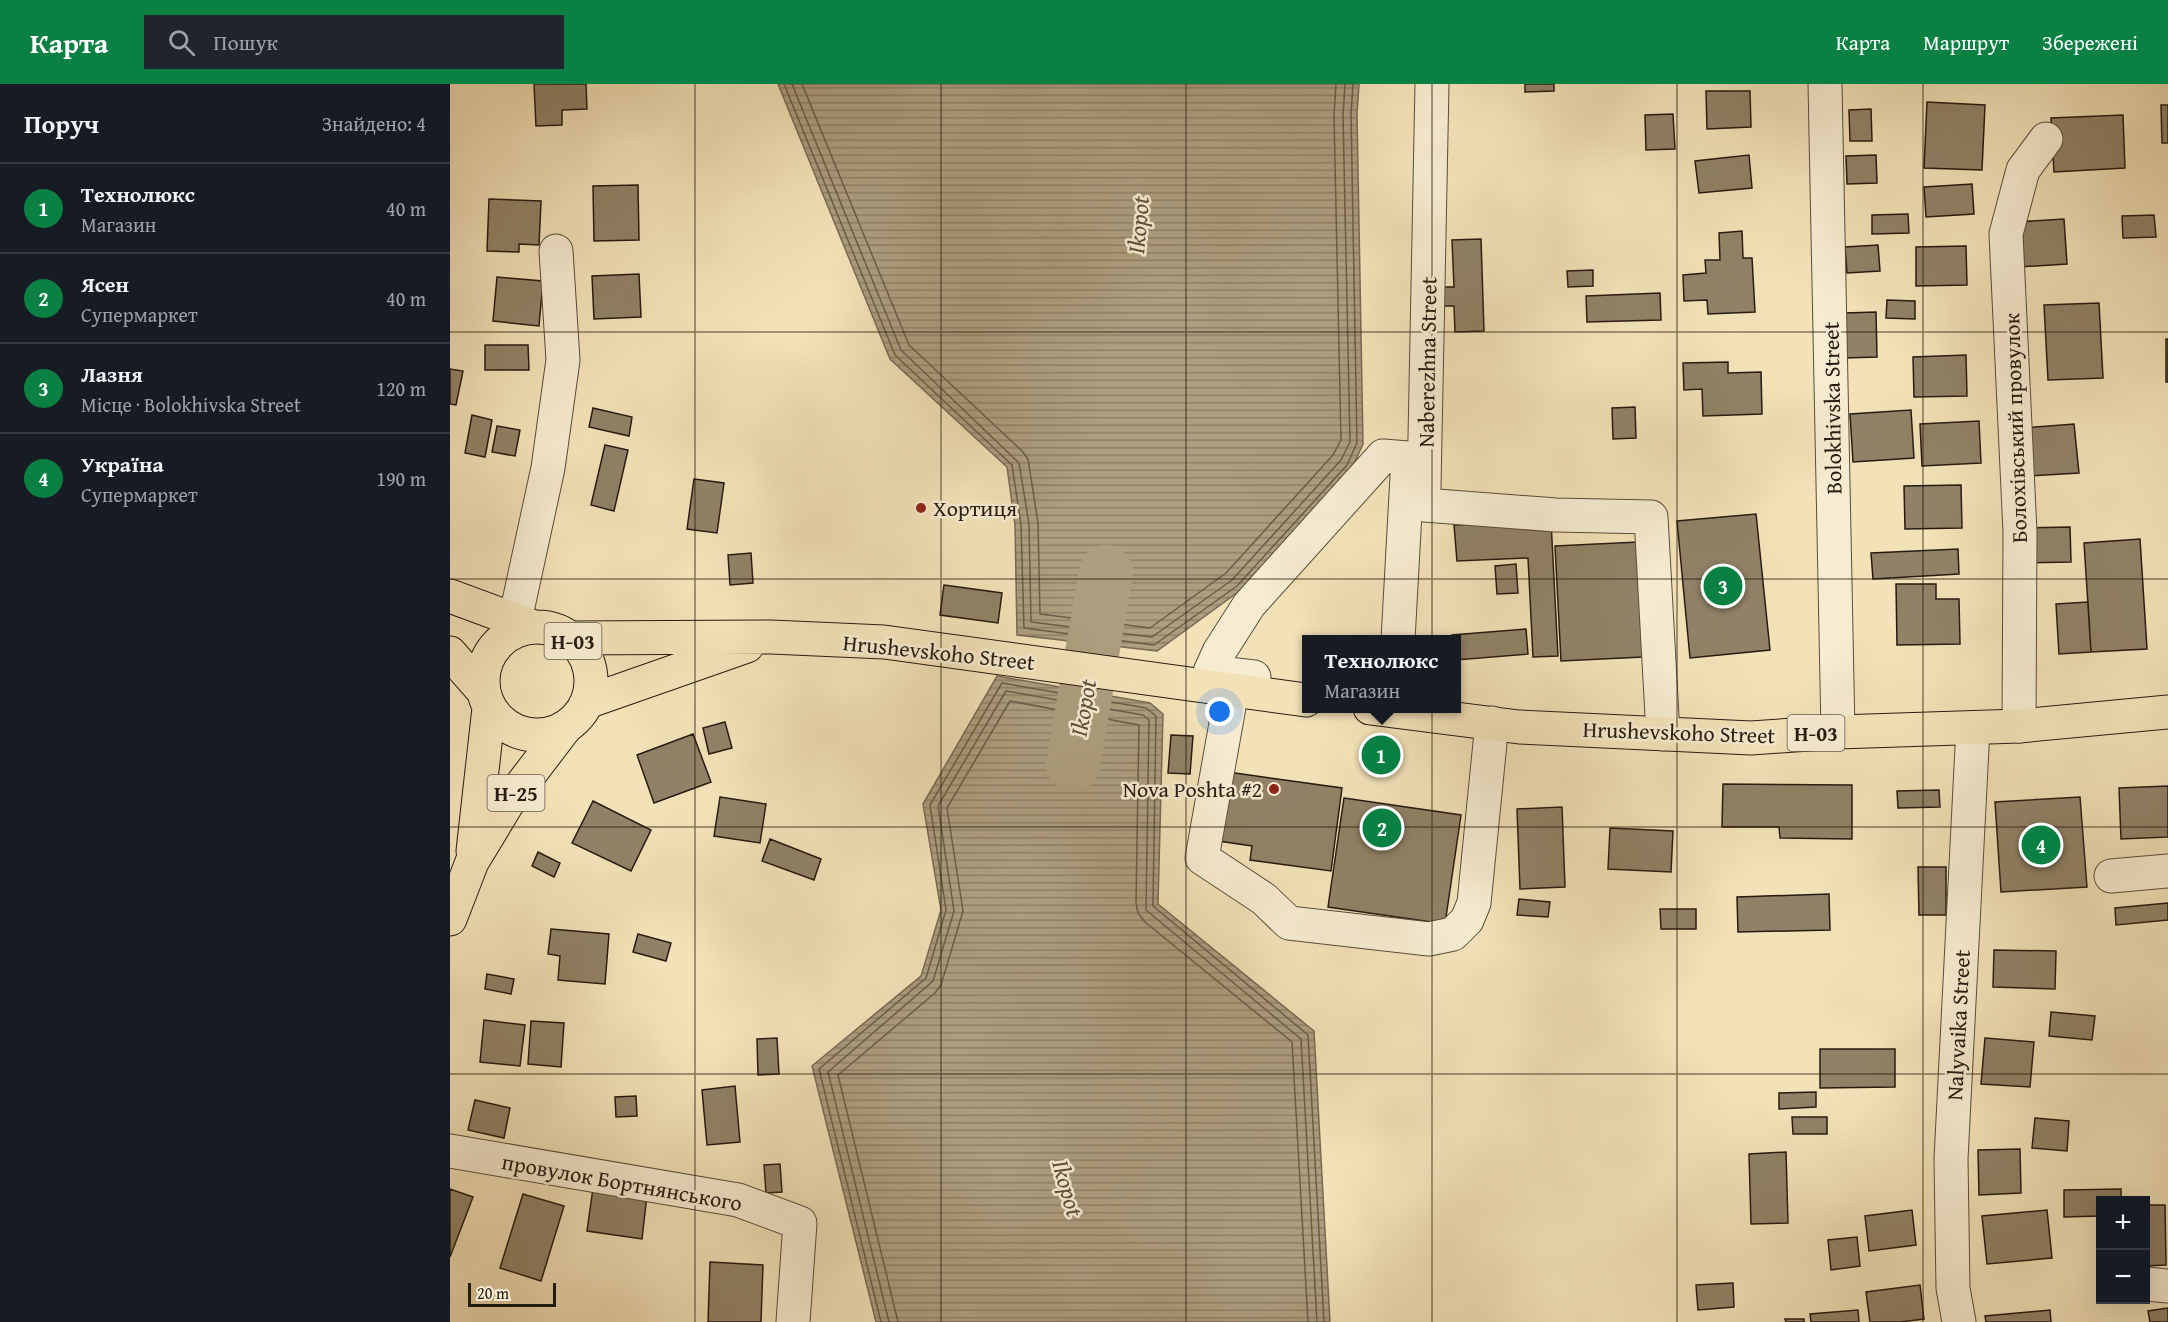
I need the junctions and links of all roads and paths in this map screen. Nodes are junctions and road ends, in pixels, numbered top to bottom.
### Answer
1 (1432, 84) edge
2 (1825, 84) edge
3 (2046, 139) dead end
4 (556, 251) dead end
5 (1424, 505) junction
6 (450, 596) edge
7 (524, 623) junction
8 (1398, 635) edge
9 (1421, 635) edge
10 (569, 638) junction
11 (771, 638) junction
12 (450, 653) edge
13 (1302, 684) edge
14 (1221, 688) junction
15 (486, 699) junction
16 (1302, 699) edge
17 (587, 702) junction
18 (2168, 712) edge
19 (1427, 713) edge
20 (1492, 723) junction
21 (2019, 726) junction
22 (566, 728) junction
23 (1973, 728) junction
24 (1838, 732) junction
25 (1663, 734) junction
26 (472, 862) junction
27 (2168, 871) edge
28 (2111, 876) dead end
29 (450, 919) edge
30 (450, 1151) edge
31 (2150, 1284) edge
32 (2168, 1286) edge
33 (793, 1322) edge
34 (1959, 1322) edge

1 - 5 street, Naberezhna Street
2 - 24 street, Bolokhivska Street
3 - 21 street, Болохівський провулок
4 - 7 street
5 - 9 street, Naberezhna Street
5 - 25 street
6 - 7 main road, Hrushevskoho Street / Н-03
7 - 10 main road, Hrushevskoho Street / Н-03
7 - 15 main road, Н-03
8 - 13 street
10 - 11 main road, Hrushevskoho Street / Н-03
10 - 17 main road, Н-03
11 - 14 main road, Hrushevskoho Street / Н-03
11 - 17 main road, Н-03
12 - 15 main road
14 - 16 main road, Hrushevskoho Street / Н-03
14 - 20 street
15 - 22 main road
15 - 26 main road, Н-25
17 - 22 main road
18 - 21 main road, Hrushevskoho Street / Н-03
19 - 20 main road, Hrushevskoho Street / Н-03
20 - 25 main road, Hrushevskoho Street / Н-03
21 - 23 main road, Hrushevskoho Street / Н-03
22 - 26 main road, Н-25
23 - 24 main road, Hrushevskoho Street / Н-03
23 - 34 street, Nalyvaika Street
24 - 25 main road, Hrushevskoho Street / Н-03
26 - 29 main road, Н-25
27 - 28 street
30 - 33 street, провулок Бортнянського
31 - 32 street

